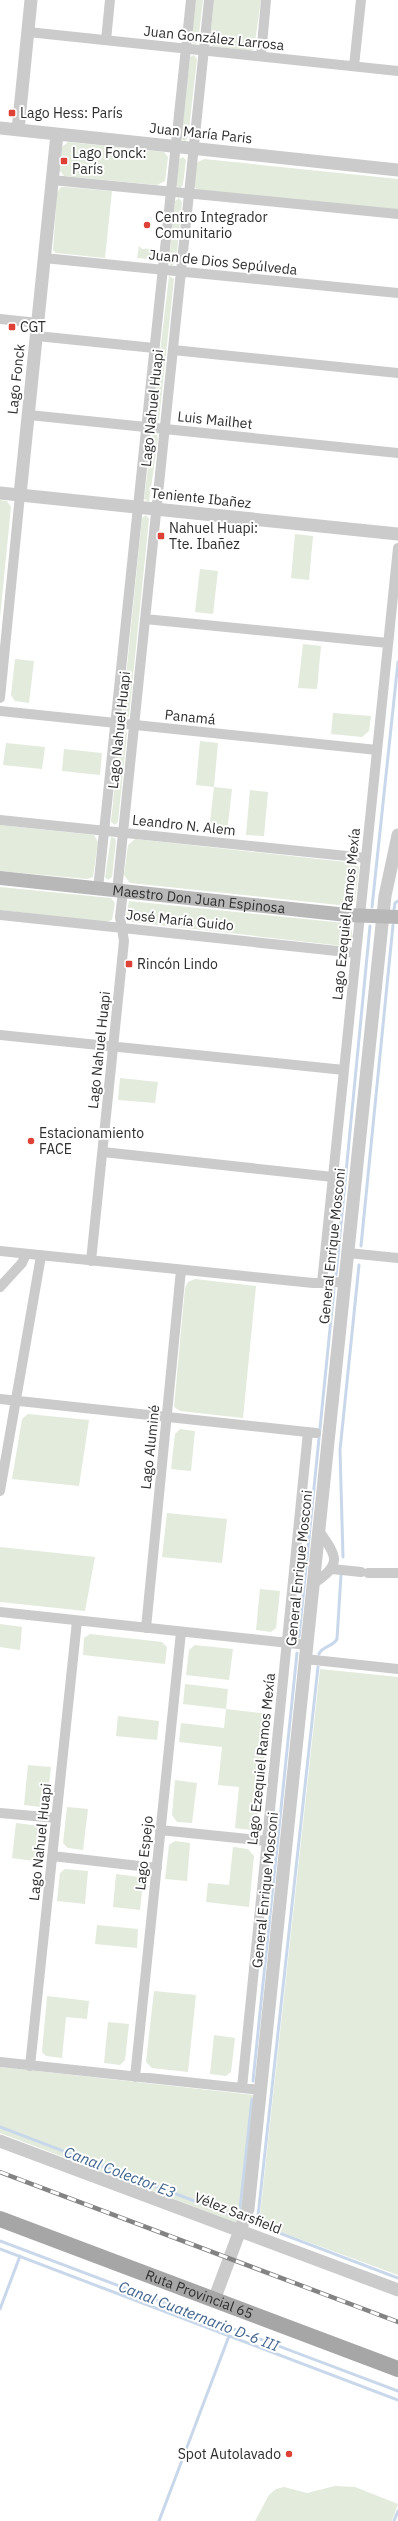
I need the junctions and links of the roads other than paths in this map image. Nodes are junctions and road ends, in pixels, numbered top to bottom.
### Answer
1 (31, 0) edge
2 (110, 0) edge
3 (190, 0) edge
4 (209, 0) edge
5 (266, 0) edge
6 (361, 0) edge
7 (28, 32) junction
8 (106, 40) junction
9 (186, 49) junction
10 (204, 51) junction
11 (260, 56) junction
12 (354, 66) junction
13 (398, 71) edge
14 (0, 128) edge
15 (18, 130) junction
16 (57, 134) junction
17 (175, 147) junction
18 (194, 148) junction
19 (398, 170) edge
20 (52, 180) junction
21 (171, 192) junction
22 (189, 194) junction
23 (398, 214) edge
24 (44, 258) junction
25 (162, 270) junction
26 (181, 272) junction
27 (398, 293) edge
28 (0, 319) edge
29 (37, 329) junction
30 (154, 348) junction
31 (172, 350) junction
32 (398, 374) edge
33 (28, 415) junction
34 (146, 427) junction
35 (164, 429) junction
36 (398, 453) edge
37 (0, 493) edge
38 (20, 496) junction
39 (138, 508) junction
40 (156, 509) junction
41 (398, 534) edge
42 (398, 548) edge
43 (145, 619) junction
44 (388, 643) junction
45 (1, 681) edge
46 (0, 698) edge
47 (0, 711) edge
48 (116, 723) junction
49 (134, 725) junction
50 (377, 750) junction
51 (0, 820) edge
52 (104, 831) junction
53 (122, 833) junction
54 (398, 835) edge
55 (366, 858) junction
56 (0, 878) edge
57 (98, 889) junction
58 (120, 891) junction
59 (0, 915) edge
60 (360, 915) junction
61 (383, 915) junction
62 (398, 917) edge
63 (122, 928) junction
64 (356, 953) junction
65 (0, 1035) edge
66 (114, 1047) junction
67 (344, 1070) junction
68 (103, 1152) junction
69 (333, 1177) junction
70 (0, 1251) edge
71 (348, 1253) junction
72 (26, 1254) junction
73 (41, 1256) junction
74 (398, 1258) edge
75 (91, 1261) junction
76 (181, 1270) junction
77 (344, 1282) junction
78 (322, 1283) junction
79 (0, 1287) edge
80 (0, 1399) edge
81 (16, 1401) junction
82 (167, 1417) junction
83 (0, 1491) edge
84 (318, 1531) junction
85 (332, 1569) junction
86 (398, 1573) edge
87 (313, 1584) junction
88 (0, 1612) edge
89 (77, 1621) junction
90 (146, 1628) junction
91 (181, 1632) junction
92 (286, 1643) junction
93 (307, 1645) junction
94 (305, 1659) junction
95 (398, 1669) edge
96 (0, 1813) edge
97 (56, 1818) junction
98 (160, 1830) junction
99 (267, 1842) junction
100 (52, 1856) junction
101 (156, 1868) junction
102 (0, 2062) edge
103 (30, 2066) junction
104 (135, 2077) junction
105 (242, 2088) junction
106 (260, 2090) junction
107 (0, 2140) edge
108 (0, 2219) edge
109 (240, 2231) junction
110 (398, 2290) edge
111 (214, 2300) junction
112 (398, 2368) edge

1 - 7 street
2 - 8 street
3 - 9 street, Lago Nahuel Huapi
4 - 10 street, Lago Nahuel Huapi
5 - 11 street
6 - 12 street
7 - 8 street, Juan González Larrosa
7 - 15 street
8 - 9 street, Juan González Larrosa
9 - 10 street, Juan González Larrosa
9 - 17 street, Lago Nahuel Huapi
10 - 11 street, Juan González Larrosa
10 - 18 street, Lago Nahuel Huapi
11 - 12 street, Juan González Larrosa
12 - 13 street, Juan González Larrosa
14 - 15 street, Juan María Paris
15 - 16 street, Juan María Paris
16 - 17 street, Juan María Paris
16 - 20 street, Lago Fonck
17 - 18 street, Juan María Paris
17 - 21 street, Lago Nahuel Huapi
18 - 19 street, Juan María Paris
18 - 22 street, Lago Nahuel Huapi
20 - 21 street
20 - 24 street, Lago Fonck
21 - 22 street
21 - 25 street, Lago Nahuel Huapi
22 - 23 street
22 - 26 street, Lago Nahuel Huapi
24 - 25 street, Juan de Dios Sepúlveda
24 - 29 street, Lago Fonck
25 - 26 street, Juan de Dios Sepúlveda
25 - 30 street, Lago Nahuel Huapi
26 - 27 street, Juan de Dios Sepúlveda
26 - 31 street, Lago Nahuel Huapi
28 - 29 street
29 - 30 street
29 - 33 street, Lago Fonck
30 - 34 street, Lago Nahuel Huapi
31 - 32 street
31 - 35 street, Lago Nahuel Huapi
33 - 34 street, Luis Mailhet
33 - 38 street, Lago Fonck
34 - 35 street, Luis Mailhet
34 - 39 street, Lago Nahuel Huapi
35 - 36 street, Luis Mailhet
35 - 40 street, Lago Nahuel Huapi
37 - 38 street, Teniente Ibañez
38 - 39 street, Teniente Ibañez
38 - 45 street, Lago Fonck
39 - 40 street, Teniente Ibañez
39 - 48 street, Lago Nahuel Huapi
40 - 41 street, Teniente Ibañez
40 - 43 street, Lago Nahuel Huapi
42 - 44 street, Lago Ezequiel Ramos Mexía
43 - 44 street
43 - 49 street, Lago Nahuel Huapi
44 - 50 street, Lago Ezequiel Ramos Mexía
45 - 46 street, Lago Fonck
47 - 48 street, Panamá
48 - 49 street, Panamá
48 - 52 street, Lago Nahuel Huapi
49 - 50 street, Panamá
49 - 53 street, Lago Nahuel Huapi
50 - 55 street, Lago Ezequiel Ramos Mexía
51 - 52 street, Leandro N. Alem
52 - 53 street, Leandro N. Alem
52 - 57 street, Lago Nahuel Huapi
53 - 55 street, Leandro N. Alem
53 - 58 street, Lago Nahuel Huapi
54 - 61 street, General Enrique Mosconi
55 - 60 street, Lago Ezequiel Ramos Mexía
56 - 57 main road, Maestro Don Juan Espinosa
57 - 58 main road, Maestro Don Juan Espinosa
58 - 60 main road, Maestro Don Juan Espinosa
58 - 63 street, Lago Nahuel Huapi
59 - 63 street, José María Guido
60 - 61 main road, Maestro Don Juan Espinosa
60 - 64 street, Lago Ezequiel Ramos Mexía
61 - 62 main road, Maestro Don Juan Espinosa
61 - 71 street, General Enrique Mosconi
63 - 64 street, José María Guido
63 - 66 street, Lago Nahuel Huapi
64 - 67 street, Lago Ezequiel Ramos Mexía
65 - 66 street
66 - 67 street
66 - 68 street, Lago Nahuel Huapi
67 - 69 street, Lago Ezequiel Ramos Mexía
68 - 69 street
68 - 75 street, Lago Nahuel Huapi
69 - 78 street, Lago Ezequiel Ramos Mexía
70 - 72 street
71 - 74 street
71 - 77 street, General Enrique Mosconi
72 - 73 street
72 - 79 street
73 - 75 street
73 - 81 street
75 - 76 street
76 - 78 street
76 - 82 street, Lago Aluminé
77 - 78 street
77 - 84 street, General Enrique Mosconi
80 - 81 street
81 - 82 street
81 - 83 street
82 - 90 street, Lago Aluminé
82 - 92 street, Lago Ezequiel Ramos Mexía
84 - 85 street
84 - 87 street, General Enrique Mosconi
85 - 86 street
85 - 87 street
87 - 93 street, General Enrique Mosconi
88 - 89 street
89 - 90 street
89 - 97 street, Lago Nahuel Huapi
90 - 91 street
91 - 92 street
91 - 98 street, Lago Espejo
92 - 93 street
92 - 99 street, Lago Ezequiel Ramos Mexía
93 - 94 street, General Enrique Mosconi
94 - 95 street
94 - 106 street, General Enrique Mosconi
96 - 97 street
97 - 100 street, Lago Nahuel Huapi
98 - 99 street
98 - 101 street, Lago Espejo
99 - 105 street, Lago Ezequiel Ramos Mexía
100 - 101 street
100 - 103 street, Lago Nahuel Huapi
101 - 104 street, Lago Espejo
102 - 103 street
103 - 104 street
104 - 105 street
105 - 106 street
106 - 109 street, General Enrique Mosconi
107 - 109 street, Vélez Sarsfield
108 - 111 main road, Ruta Provincial 65
109 - 110 street, Vélez Sarsfield
109 - 111 street, General Enrique Mosconi
111 - 112 main road, Ruta Provincial 65

